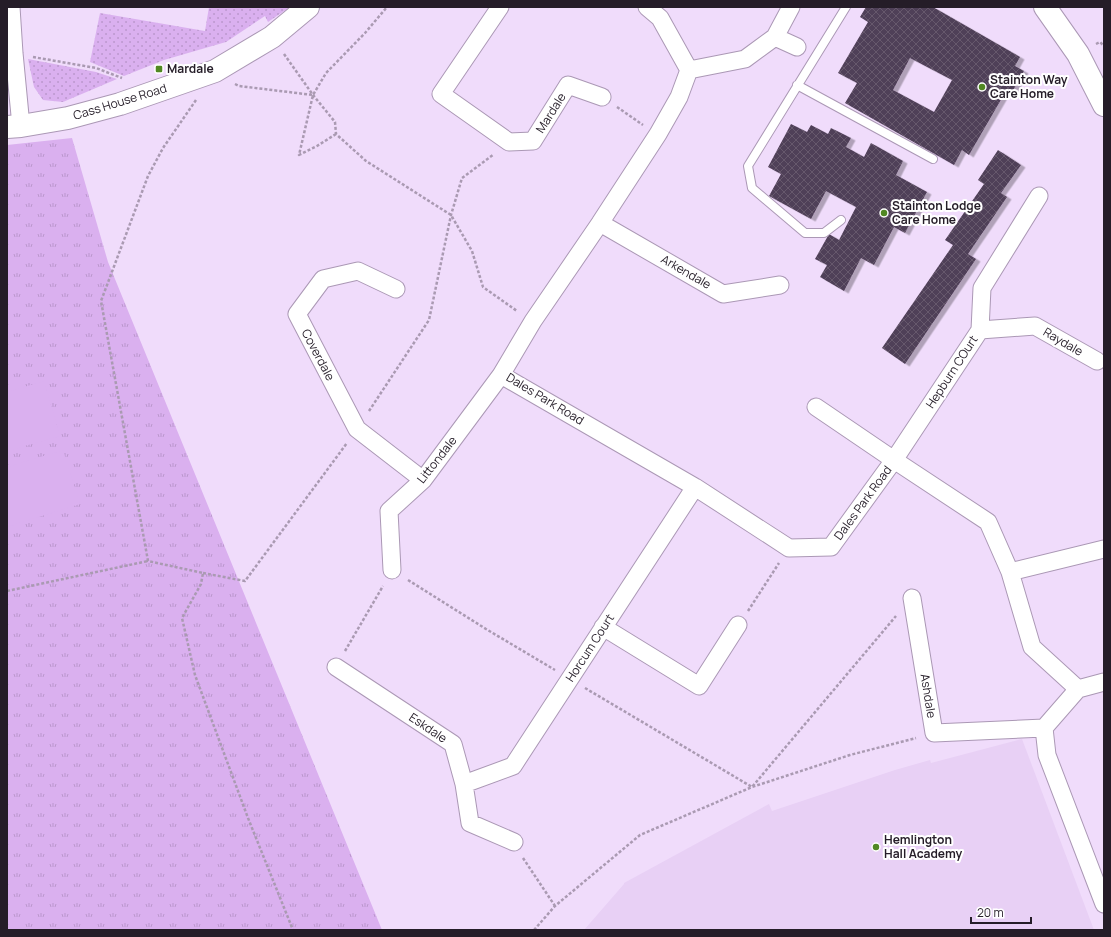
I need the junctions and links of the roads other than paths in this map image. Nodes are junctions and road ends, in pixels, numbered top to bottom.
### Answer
1 (11, 7) edge
2 (308, 7) edge
3 (500, 7) edge
4 (647, 7) edge
5 (791, 7) edge
6 (846, 7) edge
7 (1045, 7) edge
8 (775, 37) junction
9 (797, 47) dead end
10 (689, 70) junction
11 (797, 85) junction
12 (602, 97) road end
13 (1104, 104) edge
14 (14, 127) edge
15 (933, 159) dead end
16 (1039, 196) dead end
17 (841, 220) dead end
18 (600, 223) junction
19 (780, 286) dead end
20 (396, 289) dead end
21 (980, 330) junction
22 (1097, 361) dead end
23 (501, 375) junction
24 (816, 407) dead end
25 (894, 460) junction
26 (423, 480) junction
27 (695, 487) junction
28 (1104, 549) edge
29 (392, 570) road end
30 (1010, 572) junction
31 (912, 598) road end
32 (738, 625) road end
33 (603, 627) junction
34 (336, 667) road end
35 (1104, 682) edge
36 (1078, 688) junction
37 (1044, 728) junction
38 (464, 784) junction
39 (514, 842) road end
40 (1103, 901) edge

1 - 14 street
2 - 14 street, Cass House Road
3 - 12 street, Mardale
4 - 10 street
5 - 8 street
6 - 11 lane
7 - 13 street
8 - 9 street
8 - 10 street
10 - 18 street, Dales Park Road
11 - 15 lane
11 - 17 lane
16 - 21 street, Hepburn COurt
18 - 19 street, Arkendale
18 - 23 street, Dales Park Road
20 - 26 street, Coverdale
21 - 22 street, Raydale
21 - 25 street, Hepburn COurt
23 - 26 street, Littondale
23 - 27 street, Dales Park Road
24 - 25 street, Dales Park Road
25 - 27 street, Dales Park Road
25 - 30 street, Dales Park Road
26 - 29 street, Littondale
27 - 33 street, Horcum Court
28 - 30 street
30 - 36 street, Dales Park Road
31 - 37 street, Ashdale
32 - 33 street
33 - 38 street, Horcum Court
34 - 38 street, Eskdale
35 - 36 street
36 - 37 street
37 - 40 street
38 - 39 street, Eskdale

